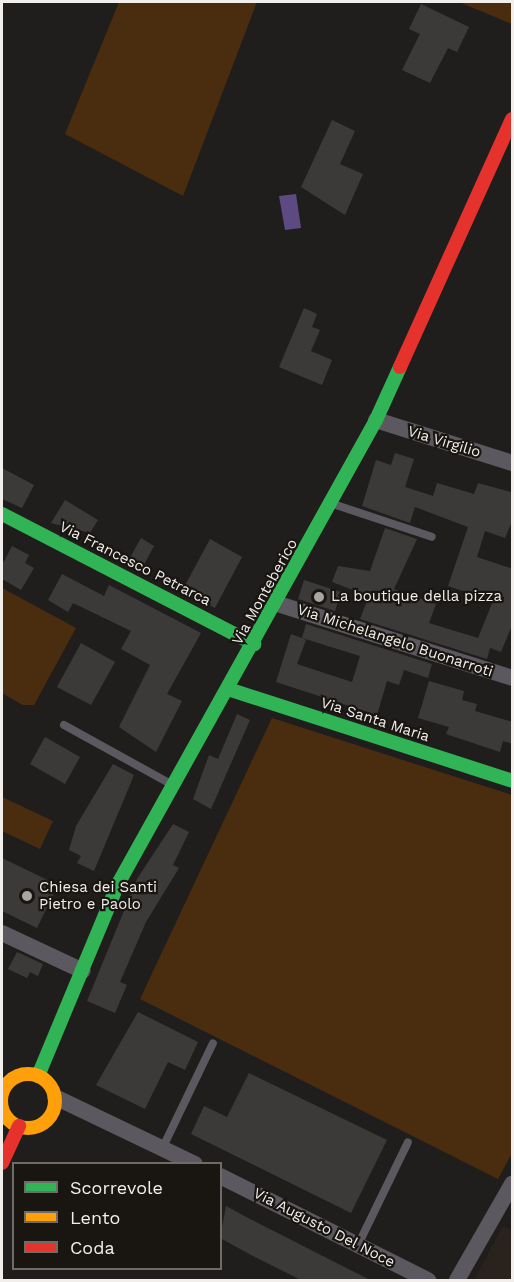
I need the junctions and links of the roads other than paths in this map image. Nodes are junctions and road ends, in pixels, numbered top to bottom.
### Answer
1 (513, 119) edge
2 (376, 420) junction
3 (513, 463) edge
4 (332, 503) junction
5 (2, 514) edge
6 (432, 537) dead end
7 (278, 604) junction
8 (254, 644) junction
9 (513, 678) edge
10 (228, 689) junction
11 (64, 725) dead end
12 (513, 781) edge
13 (173, 785) junction
14 (2, 933) edge
15 (83, 971) junction
16 (213, 1042) dead end
17 (38, 1076) junction
18 (55, 1097) junction
19 (19, 1126) junction
20 (408, 1142) dead end
21 (163, 1147) junction
22 (191, 1162) edge
23 (2, 1163) edge
24 (222, 1177) edge
25 (513, 1184) edge
26 (358, 1245) junction
27 (428, 1281) edge
28 (457, 1281) edge

1 - 2 street, Via Monteberico
2 - 3 street, Via Virgilio
2 - 4 street, Via Monteberico
4 - 6 lane
4 - 7 street, Via Monteberico
5 - 8 street, Via Francesco Petrarca
7 - 8 street, Via Monteberico
7 - 9 street, Via Michelangelo Buonarroti
8 - 10 street, Via Monteberico
10 - 12 street, Via Santa Maria
10 - 13 street, Via Monteberico
11 - 13 lane
13 - 15 street, Via Monteberico
14 - 15 street
15 - 17 street, Via Monteberico
16 - 21 lane
17 - 18 street
17 - 19 street
18 - 19 street
18 - 21 street
19 - 23 street
20 - 26 lane
21 - 22 street
24 - 26 street, Via Augusto Del Noce
25 - 28 street
26 - 27 street, Via Augusto Del Noce

